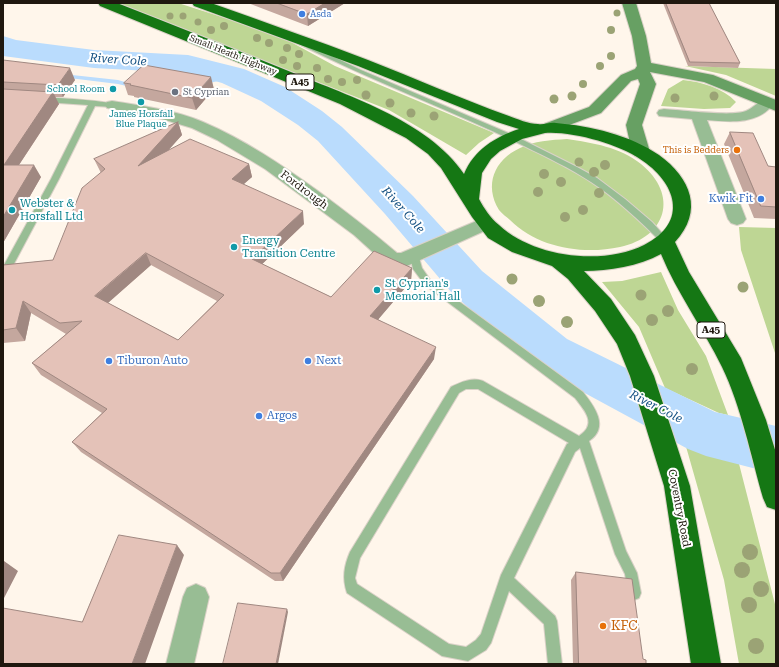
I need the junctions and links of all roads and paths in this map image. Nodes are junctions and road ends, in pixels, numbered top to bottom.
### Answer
1 (105, 3) edge
2 (199, 3) edge
3 (629, 3) edge
4 (285, 35) junction
5 (643, 69) junction
6 (33, 99) edge
7 (93, 104) junction
8 (771, 104) edge
9 (112, 105) joint
10 (664, 113) dead end
11 (698, 115) junction
12 (544, 128) junction
13 (514, 138) junction
14 (641, 152) junction
15 (470, 198) junction
16 (737, 219) dead end
17 (485, 224) junction
18 (665, 241) junction
19 (419, 254) junction
20 (560, 262) junction
21 (3, 275) edge
22 (581, 441) junction
23 (776, 498) edge
24 (506, 580) junction
25 (196, 597) dead end
26 (635, 603) edge
27 (180, 664) edge
28 (555, 664) edge
29 (706, 664) edge

1 - 15 highway, Small Heath Highway / A45
2 - 4 highway
3 - 5 street
4 - 12 highway
4 - 13 lane
5 - 8 street
5 - 12 street
5 - 14 street
6 - 7 lane
7 - 9 lane
7 - 21 lane
8 - 11 street
9 - 19 street, Fordrough
10 - 11 street
11 - 16 street
12 - 13 highway
12 - 14 highway
13 - 15 highway
13 - 18 lane
14 - 18 highway
15 - 17 highway, Small Heath Highway
17 - 19 street, Fordrough
17 - 20 highway
18 - 20 highway
18 - 23 highway, A45
19 - 22 lane
20 - 29 highway, Coventry Road
22 - 24 lane
22 - 24 lane
22 - 26 lane
24 - 28 lane
25 - 27 street

